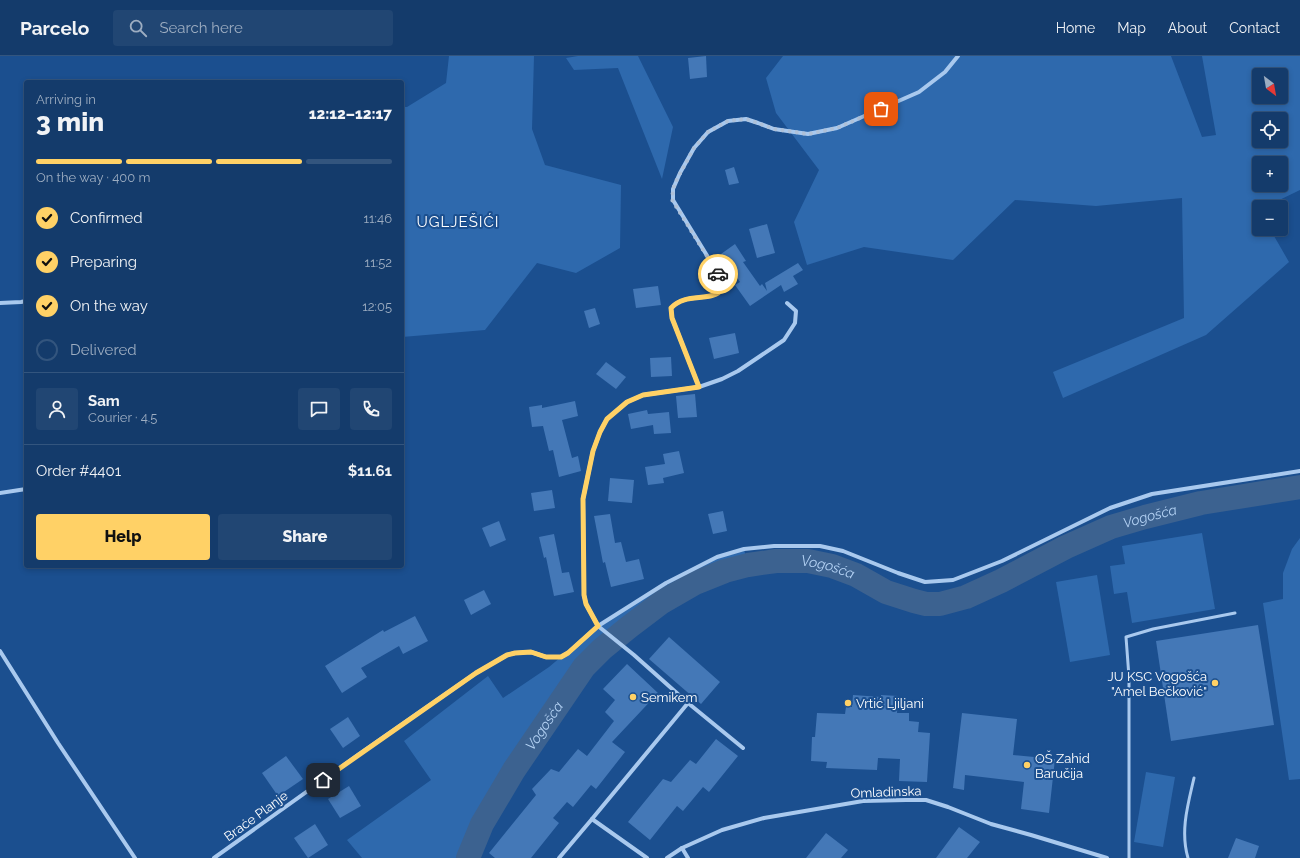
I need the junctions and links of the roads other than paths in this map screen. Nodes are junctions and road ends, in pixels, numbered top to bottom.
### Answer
1 (958, 56) edge
2 (24, 302) edge
3 (787, 302) dead end
4 (0, 303) edge
5 (699, 387) junction
6 (1300, 471) edge
7 (24, 489) edge
8 (0, 493) edge
9 (1235, 613) dead end
10 (598, 626) junction
11 (0, 651) edge
12 (688, 703) junction
13 (743, 748) dead end
14 (1194, 778) dead end
15 (592, 819) junction
16 (682, 848) junction
17 (135, 858) edge
18 (214, 858) edge
19 (559, 858) edge
20 (647, 858) edge
21 (666, 858) edge
22 (688, 858) edge
23 (1107, 858) edge
24 (1129, 858) edge
25 (1188, 858) edge

1 - 5 street
2 - 4 street
3 - 5 street
5 - 10 street
6 - 10 street, Braće Planje
7 - 8 street
9 - 24 lane
10 - 12 street
10 - 18 street, Braće Planje
11 - 17 street
12 - 13 street
12 - 15 street
14 - 25 lane
15 - 19 street
15 - 20 street
16 - 21 street, Omladinska
16 - 22 street
16 - 23 street, Omladinska

